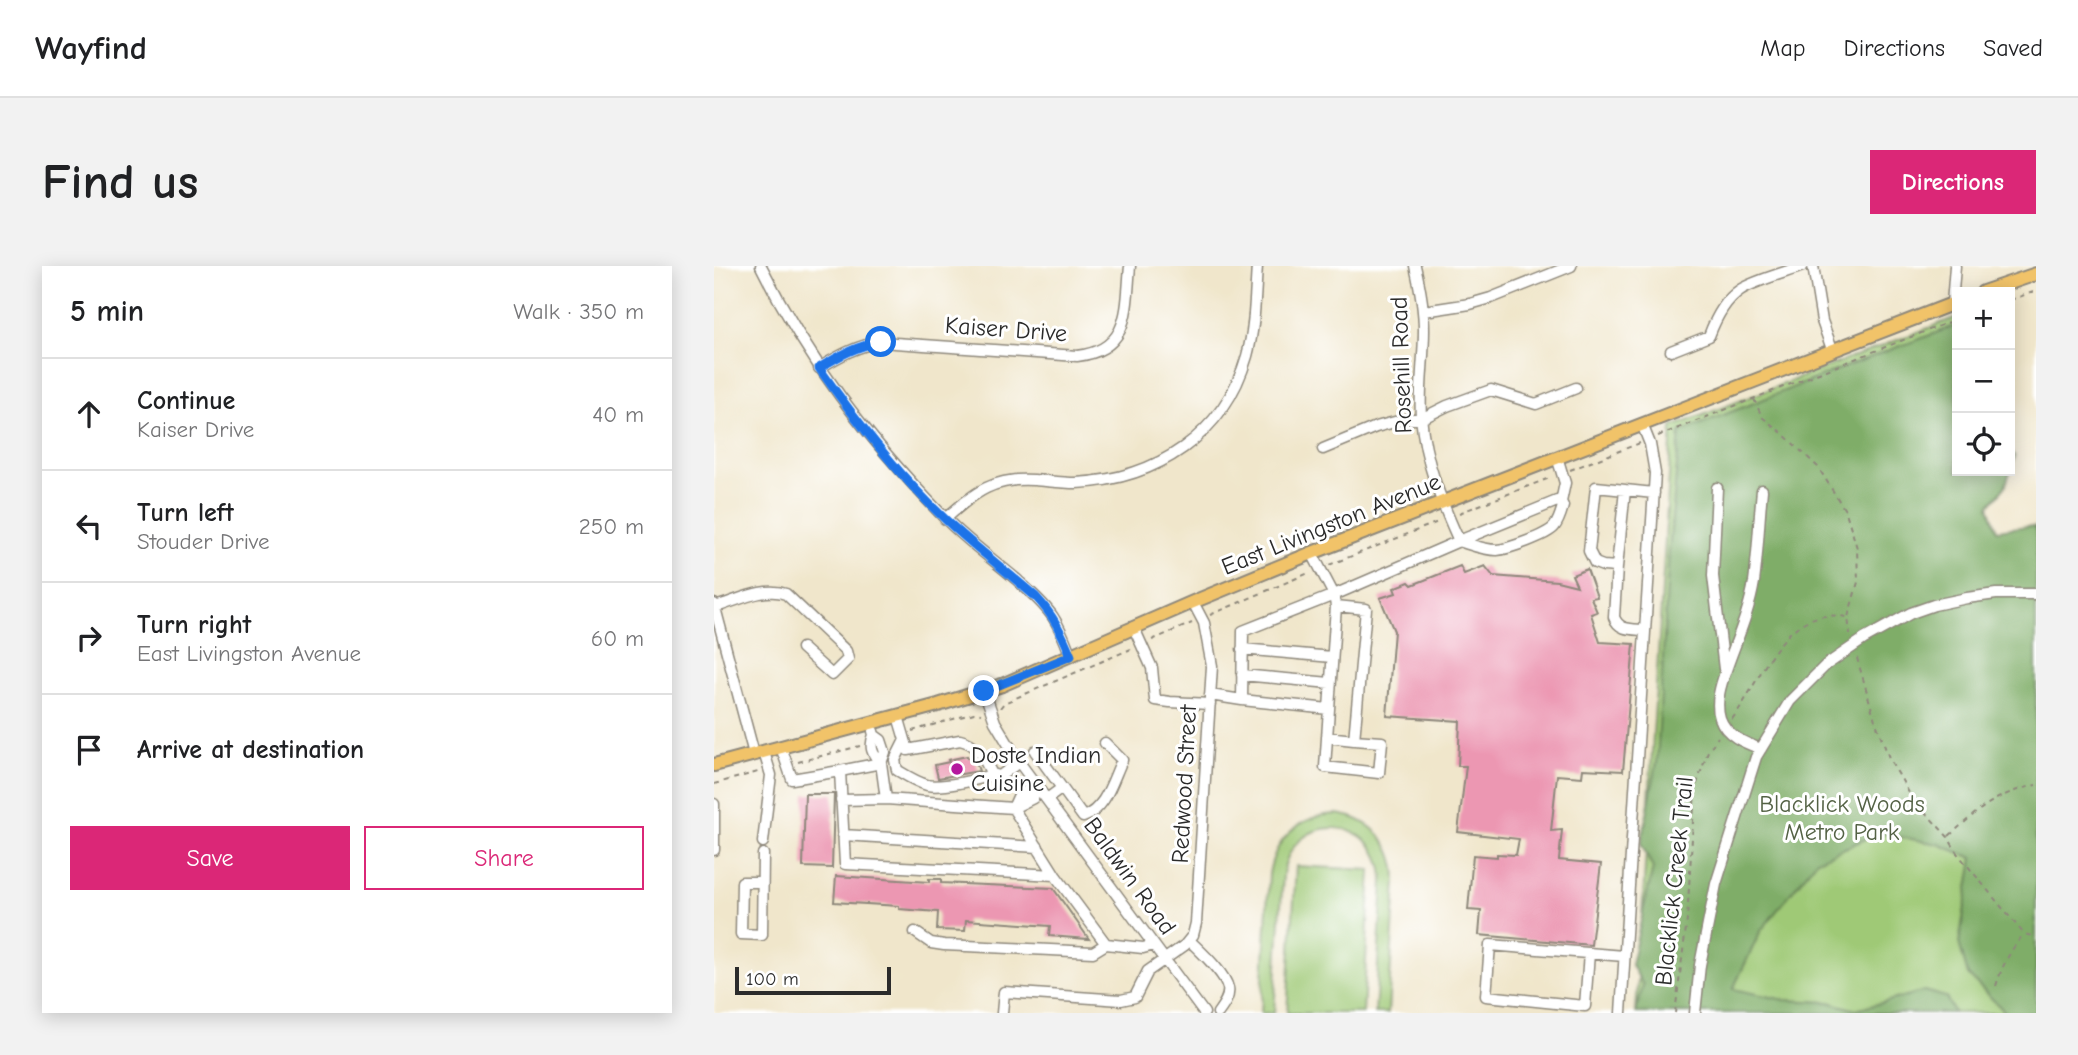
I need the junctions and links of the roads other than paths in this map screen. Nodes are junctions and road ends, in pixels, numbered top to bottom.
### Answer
1 (761, 266) edge
2 (1130, 266) edge
3 (1258, 266) edge
4 (1415, 266) edge
5 (1569, 266) edge
6 (1803, 266) edge
7 (1812, 266) edge
8 (1955, 266) edge
9 (2036, 274) edge
10 (1955, 287) edge
11 (1998, 287) edge
12 (1952, 304) edge
13 (1424, 312) junction
14 (1832, 349) junction
15 (1671, 351) dead end
16 (819, 368) junction
17 (1576, 387) dead end
18 (1422, 419) junction
19 (1642, 424) junction
20 (1323, 449) dead end
21 (1557, 457) junction
22 (1717, 488) dead end
23 (1625, 490) junction
24 (1762, 490) dead end
25 (1654, 493) junction
26 (1441, 502) junction
27 (1561, 502) junction
28 (945, 519) junction
29 (1459, 541) junction
30 (1312, 552) junction
31 (1617, 567) junction
32 (2036, 594) edge
33 (1335, 601) junction
34 (1193, 602) junction
35 (715, 605) edge
36 (716, 621) edge
37 (1134, 628) junction
38 (1645, 630) junction
39 (802, 648) dead end
40 (1242, 649) junction
41 (1071, 656) junction
42 (1332, 657) junction
43 (1724, 674) junction
44 (1241, 675) junction
45 (1330, 683) junction
46 (984, 691) junction
47 (1210, 699) junction
48 (1241, 700) junction
49 (1329, 709) junction
50 (898, 716) junction
51 (872, 734) junction
52 (904, 737) junction
53 (1327, 737) junction
54 (1354, 740) junction
55 (1105, 743) dead end
56 (781, 747) junction
57 (1761, 749) junction
58 (1035, 751) dead end
59 (759, 753) junction
60 (1019, 762) junction
61 (896, 764) junction
62 (714, 765) edge
63 (881, 765) junction
64 (840, 771) junction
65 (992, 774) junction
66 (1062, 788) junction
67 (1037, 789) junction
68 (886, 799) junction
69 (1047, 799) junction
70 (841, 800) junction
71 (714, 804) edge
72 (1013, 808) junction
73 (843, 835) junction
74 (763, 842) dead end
75 (1038, 847) junction
76 (714, 850) edge
77 (763, 854) dead end
78 (1055, 875) junction
79 (762, 882) junction
80 (915, 932) dead end
81 (1189, 940) junction
82 (1105, 944) junction
83 (1154, 945) junction
84 (1589, 953) junction
85 (1625, 956) junction
86 (1166, 960) junction
87 (1121, 1000) junction
88 (1002, 1013) edge
89 (1120, 1013) edge
90 (1204, 1013) edge
91 (1218, 1013) edge
92 (1621, 1013) edge
93 (1695, 1013) edge

1 - 16 street
2 - 16 street, Kaiser Drive
3 - 28 street
4 - 13 street, Rosehill Road
5 - 13 street
6 - 15 street
7 - 14 street
8 - 10 street
9 - 11 main road
12 - 14 main road, East Livingston Avenue
13 - 18 street, Rosehill Road
14 - 19 main road, East Livingston Avenue
16 - 28 street
17 - 18 street
18 - 20 street
18 - 26 street, Rosehill Road
19 - 21 main road, East Livingston Avenue
19 - 25 street
21 - 26 main road, East Livingston Avenue
21 - 27 street
22 - 43 street
23 - 25 street
23 - 31 street
23 - 31 street
24 - 43 street
25 - 38 street
26 - 29 street, Rosehill Road
26 - 30 main road, East Livingston Avenue
27 - 29 street
27 - 29 street
28 - 41 street
29 - 33 street
30 - 33 street
30 - 34 main road, East Livingston Avenue
31 - 38 street
32 - 57 street
33 - 40 street
33 - 42 street
33 - 54 street
34 - 37 main road, East Livingston Avenue
34 - 47 street, Redwood Street
35 - 36 street
35 - 39 street
36 - 59 street
37 - 41 main road, East Livingston Avenue
37 - 47 street
38 - 85 street
40 - 42 street
40 - 44 street
41 - 46 main road, East Livingston Avenue
42 - 45 street
43 - 57 street
44 - 45 street
44 - 48 street
45 - 49 street
46 - 50 main road, East Livingston Avenue
46 - 60 street, Baldwin Road
47 - 48 street
47 - 81 street, Redwood Street
48 - 49 street
49 - 53 street
50 - 51 main road, East Livingston Avenue
50 - 52 street
51 - 56 main road, East Livingston Avenue
51 - 63 street
52 - 61 street
52 - 65 street
53 - 54 street
53 - 54 street
55 - 66 street
56 - 59 main road, East Livingston Avenue
56 - 64 street
57 - 93 street
58 - 66 street
59 - 62 main road, East Livingston Avenue
59 - 74 street
60 - 65 street
60 - 67 street, Baldwin Road
61 - 63 street
61 - 65 street
63 - 64 street
63 - 68 street
64 - 70 street
66 - 69 street
67 - 69 street, Baldwin Road
67 - 72 street
68 - 70 street
68 - 72 street
69 - 83 street, Baldwin Road
70 - 73 street
71 - 76 street
72 - 75 street
73 - 75 street
73 - 78 street
75 - 78 street
77 - 79 street
78 - 82 street
79 - 79 street
80 - 82 street
81 - 86 street
81 - 91 street
82 - 83 street
83 - 86 street, Baldwin Road
84 - 84 street
84 - 85 street
85 - 92 street
86 - 87 street
86 - 90 street, Baldwin Road
87 - 88 street
87 - 89 street

